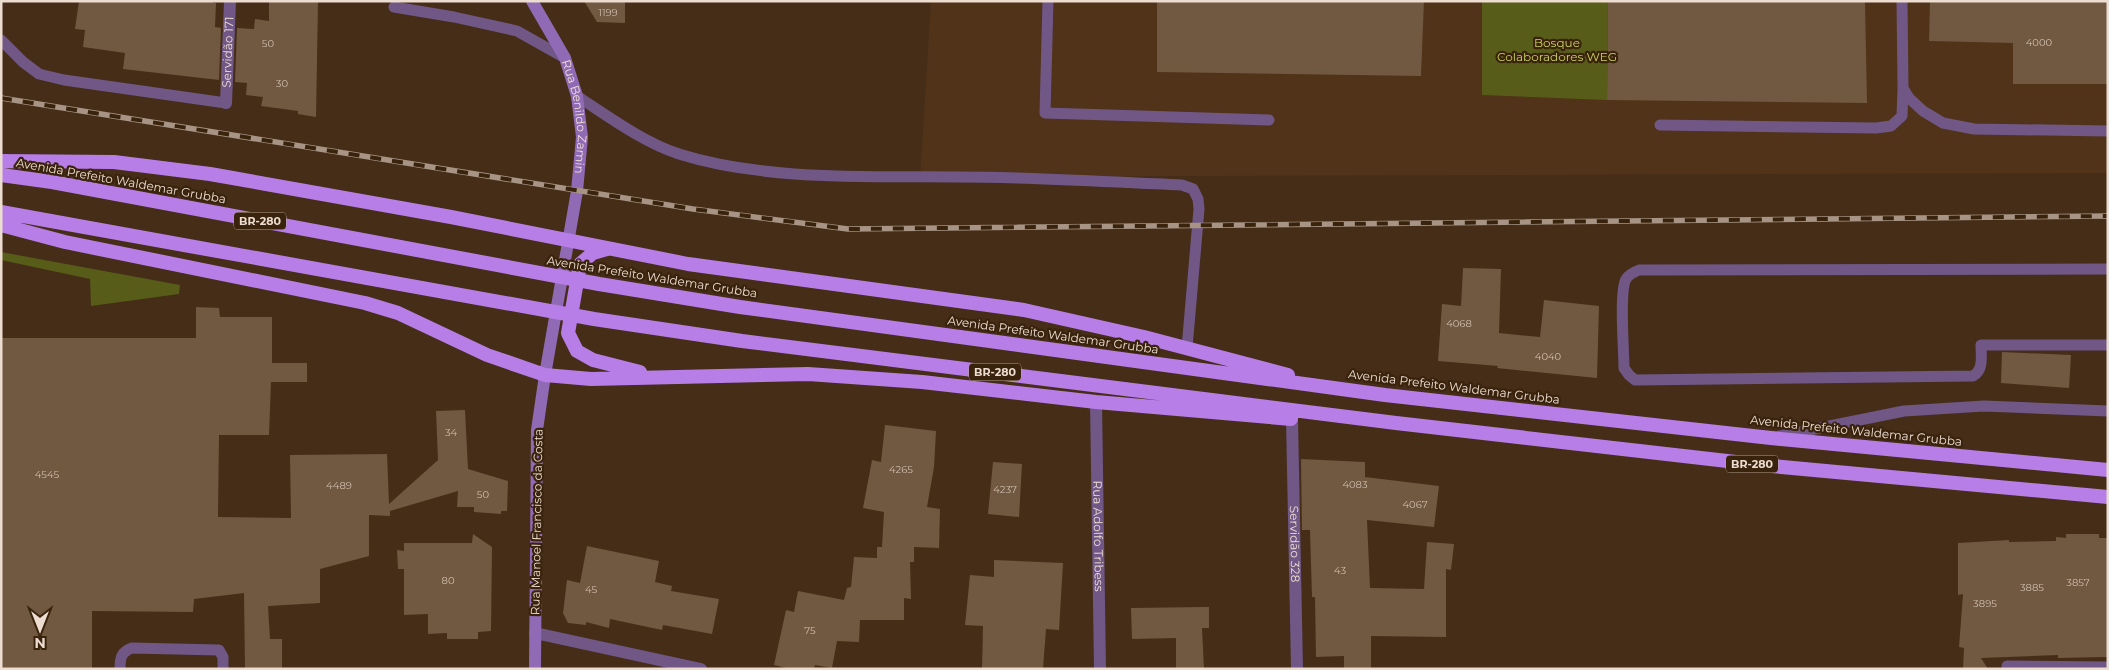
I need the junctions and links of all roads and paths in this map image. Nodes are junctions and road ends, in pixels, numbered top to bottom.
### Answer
1 (230, 1) edge
2 (532, 1) edge
3 (1048, 1) edge
4 (1902, 1) edge
5 (394, 7) dead end
6 (1, 40) edge
7 (565, 58) junction
8 (1903, 88) junction
9 (577, 96) junction
10 (226, 103) joint
11 (1269, 120) dead end
12 (1660, 125) dead end
13 (2108, 131) edge
14 (1, 161) edge
15 (1, 175) edge
16 (1, 212) edge
17 (1, 225) edge
18 (569, 241) junction
19 (608, 249) junction
20 (2108, 269) edge
21 (2108, 345) edge
22 (1187, 348) junction
23 (545, 375) junction
24 (670, 377) junction
25 (1324, 387) junction
26 (1096, 402) junction
27 (2108, 412) edge
28 (1292, 419) junction
29 (1396, 424) junction
30 (1771, 438) junction
31 (2108, 470) edge
32 (2108, 496) edge
33 (535, 633) junction
34 (2007, 666) dead end
35 (2108, 667) edge
36 (120, 669) edge
37 (223, 669) edge
38 (535, 669) edge
39 (702, 669) edge
40 (1100, 669) edge
41 (1297, 669) edge

1 - 10 street, Servidão 171
2 - 7 main road, Rua Benildo Zamin
3 - 11 lane
4 - 8 lane
5 - 7 lane
6 - 10 lane
7 - 9 main road, Rua Benildo Zamin
8 - 12 lane
8 - 13 lane
9 - 18 main road, Rua Benildo Zamin
9 - 22 lane
14 - 18 highway
15 - 25 highway, Avenida Prefeito Waldemar Grubba / BR-280
16 - 29 highway, BR-280
17 - 23 highway
18 - 19 highway
18 - 23 main road, Rua Benildo Zamin
19 - 22 highway
19 - 24 highway
20 - 21 lane
22 - 25 highway
23 - 24 highway
23 - 33 main road, Rua Manoel Francisco da Costa
24 - 26 highway
25 - 30 highway, Avenida Prefeito Waldemar Grubba / BR-280
26 - 28 highway
26 - 40 street, Rua Adolfo Tribess
27 - 30 lane
28 - 29 highway
28 - 41 street, Servidão 328
29 - 32 highway, BR-280
30 - 31 highway, Avenida Prefeito Waldemar Grubba / BR-280
33 - 38 main road, Rua Manoel Francisco da Costa
33 - 39 street
34 - 35 lane
36 - 37 lane

